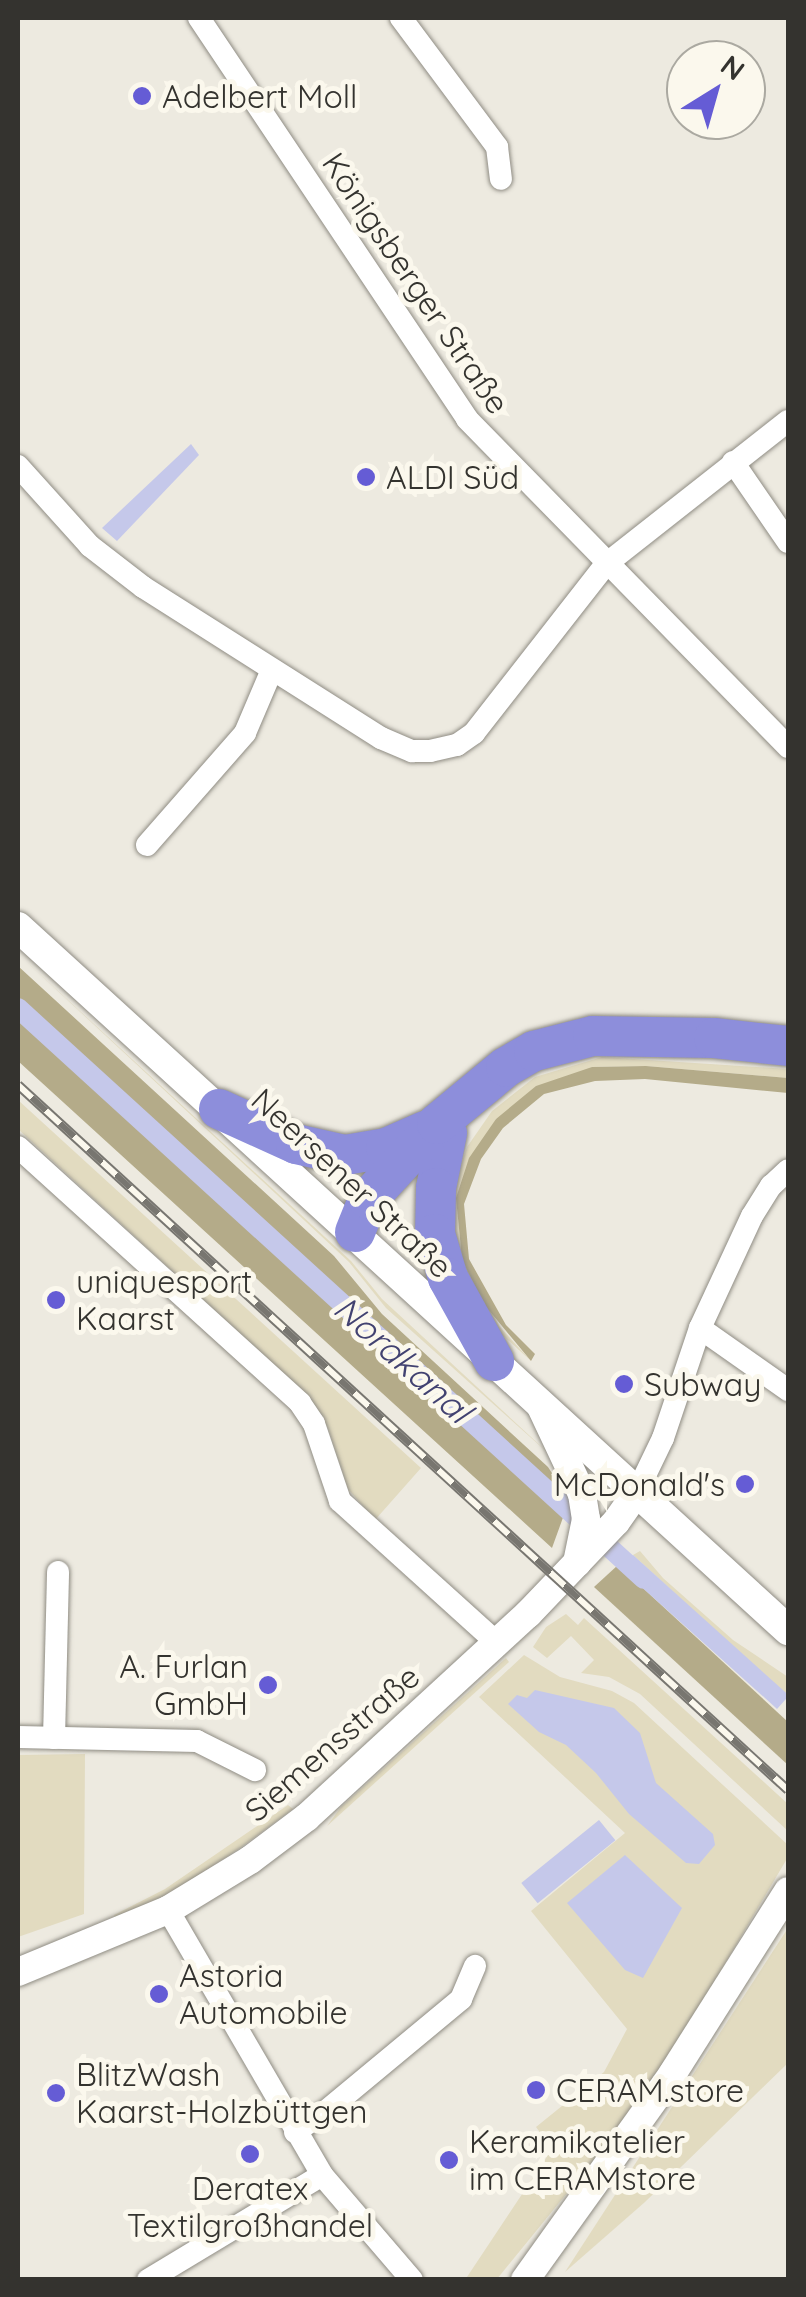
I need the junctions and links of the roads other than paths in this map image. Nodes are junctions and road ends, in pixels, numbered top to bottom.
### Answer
1 (199, 18) edge
2 (401, 18) edge
3 (501, 179) dead end
4 (788, 420) edge
5 (733, 462) junction
6 (18, 466) edge
7 (788, 542) edge
8 (606, 564) junction
9 (271, 672) junction
10 (788, 747) edge
11 (146, 845) dead end
12 (18, 926) edge
13 (788, 1046) edge
14 (219, 1108) junction
15 (442, 1128) junction
16 (18, 1146) edge
17 (788, 1170) edge
18 (355, 1232) junction
19 (700, 1328) junction
20 (494, 1361) junction
21 (788, 1390) edge
22 (537, 1401) junction
23 (637, 1492) junction
24 (616, 1522) junction
25 (686, 1538) junction
26 (576, 1565) junction
27 (58, 1572) dead end
28 (788, 1630) edge
29 (497, 1643) junction
30 (18, 1737) edge
31 (54, 1738) junction
32 (255, 1770) dead end
33 (788, 1891) edge
34 (168, 1910) junction
35 (475, 1966) dead end
36 (18, 1972) edge
37 (295, 2132) junction
38 (322, 2175) junction
39 (148, 2280) edge
40 (412, 2280) edge
41 (525, 2280) edge

1 - 8 street, Königsberger Straße
2 - 3 street
4 - 5 street
5 - 7 street
5 - 8 street
6 - 9 street
8 - 9 street
8 - 10 street, Königsberger Straße
9 - 11 street
12 - 14 main road, Neersener Straße
13 - 15 highway
14 - 15 highway
14 - 18 main road, Neersener Straße
15 - 18 highway
15 - 20 highway
16 - 29 street
17 - 19 street
18 - 20 main road, Neersener Straße
19 - 21 street
19 - 23 street
20 - 22 main road, Neersener Straße
22 - 23 main road, Neersener Straße
22 - 26 street
23 - 24 street, Siemensstraße
23 - 25 main road, Neersener Straße
24 - 25 street
24 - 26 street, Siemensstraße
25 - 28 main road, Neersener Straße
26 - 29 street, Siemensstraße
27 - 31 street
29 - 34 street, Siemensstraße
30 - 31 street
31 - 32 street
33 - 41 street
34 - 36 street, Siemensstraße
34 - 37 street
35 - 37 street
37 - 38 street
38 - 39 street
38 - 40 street

